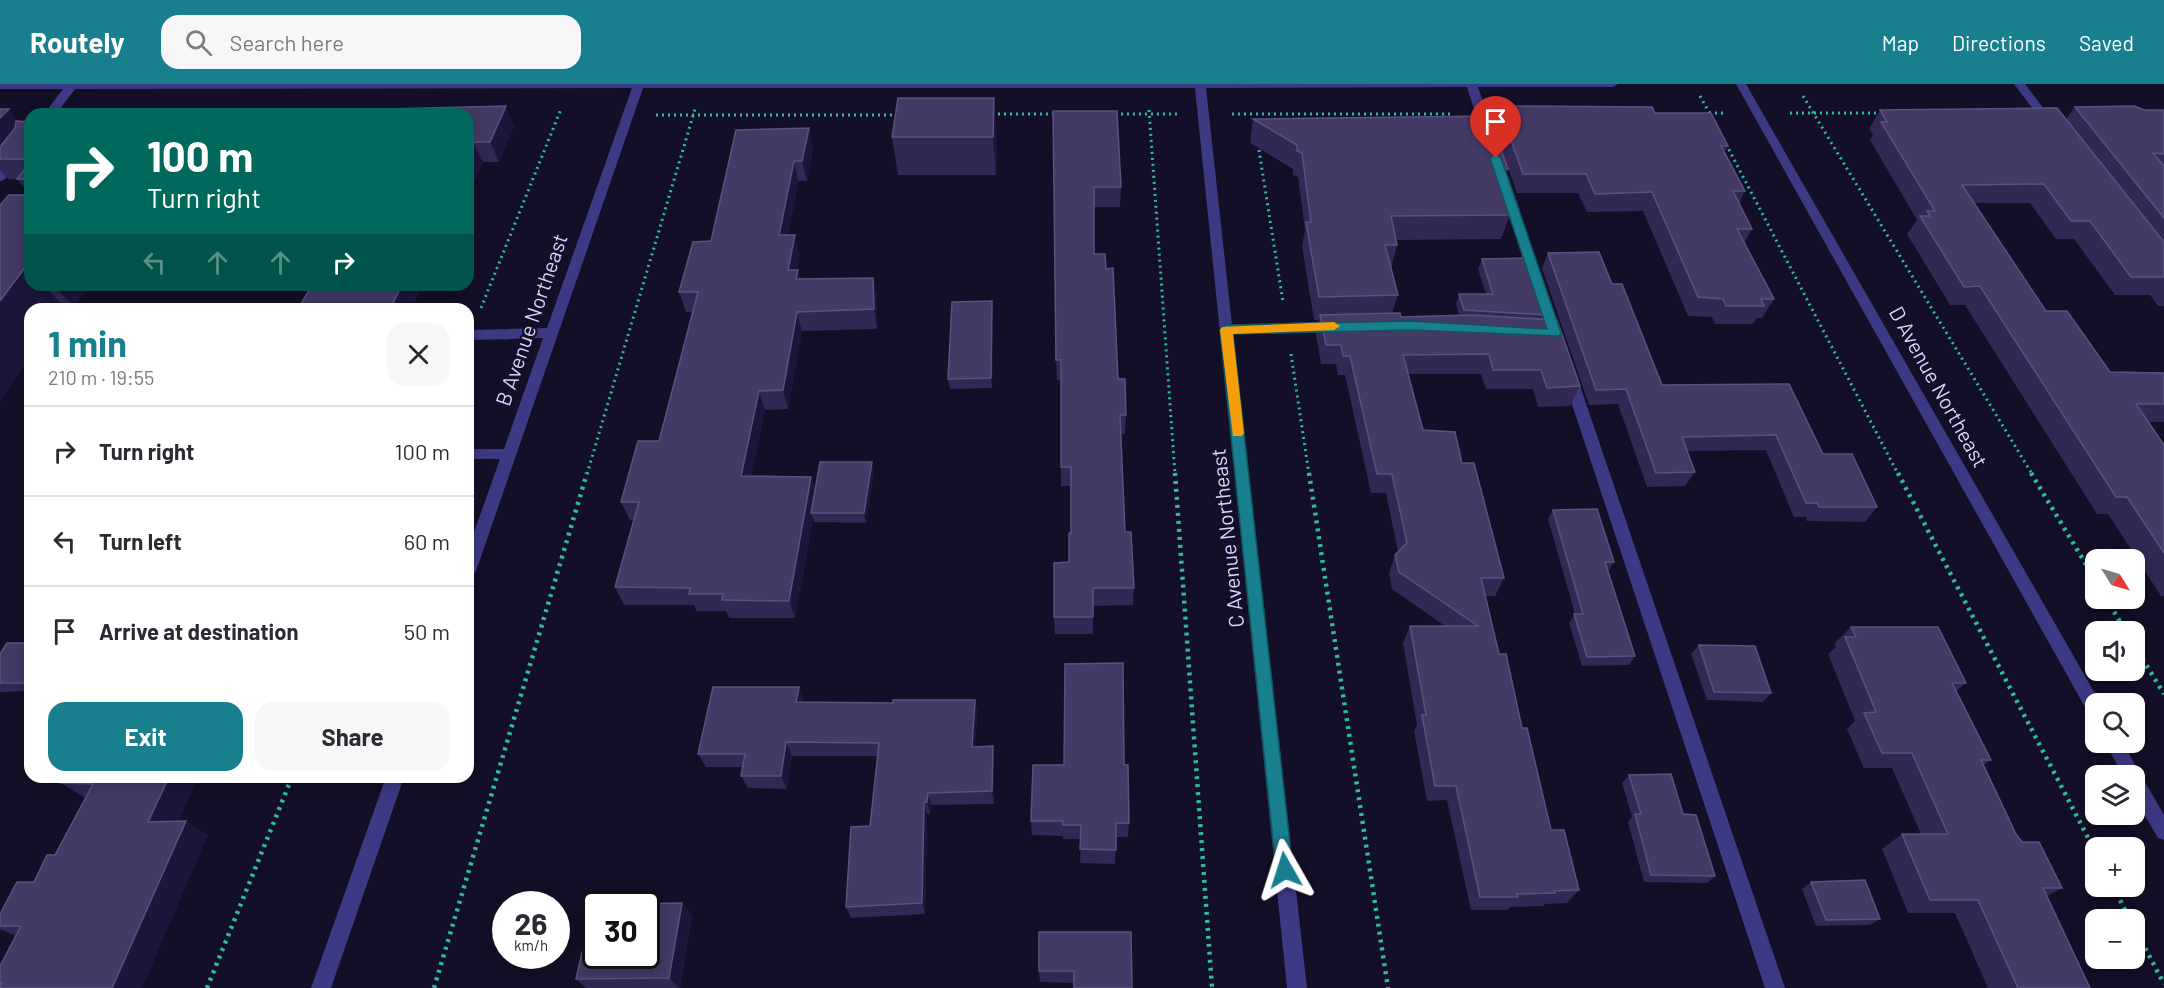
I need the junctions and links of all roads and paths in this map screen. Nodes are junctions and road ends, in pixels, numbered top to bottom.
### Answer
1 (1613, 84) edge
2 (1741, 84) edge
3 (2019, 84) edge
4 (73, 85) edge
5 (352, 85) edge
6 (639, 85) edge
7 (925, 85) edge
8 (1200, 85) edge
9 (1471, 85) edge
10 (0, 86) edge
11 (1700, 96) dead end
12 (1803, 96) dead end
13 (563, 105) dead end
14 (696, 106) dead end
15 (1149, 106) dead end
16 (1253, 106) dead end
17 (55, 108) edge
18 (1783, 113) dead end
19 (1813, 113) junction
20 (1893, 113) edge
21 (986, 114) edge
22 (1068, 114) edge
23 (1114, 114) edge
24 (1149, 114) junction
25 (1178, 114) dead end
26 (649, 115) dead end
27 (693, 115) junction
28 (904, 115) edge
29 (1715, 123) edge
30 (1256, 126) dead end
31 (2056, 132) edge
32 (1720, 134) edge
33 (1258, 138) dead end
34 (24, 147) edge
35 (0, 177) edge
36 (474, 323) edge
37 (1354, 326) edge
38 (1286, 327) junction
39 (1226, 330) junction
40 (552, 333) junction
41 (474, 335) edge
42 (474, 454) edge
43 (509, 454) junction
44 (474, 554) edge
45 (2085, 562) edge
46 (2145, 663) edge
47 (2086, 693) edge
48 (2164, 694) edge
49 (290, 783) edge
50 (393, 783) edge
51 (2145, 799) edge
52 (2164, 832) edge
53 (2088, 837) edge
54 (2145, 948) edge
55 (2164, 984) edge
56 (207, 988) edge
57 (321, 988) edge
58 (434, 988) edge
59 (1212, 988) edge
60 (1297, 988) edge
61 (1388, 988) edge
62 (1775, 988) edge

1 - 9 street
2 - 47 street, D Avenue Northeast
3 - 31 street
4 - 5 street
4 - 10 street
4 - 17 street
5 - 6 street
6 - 7 street
6 - 40 street, B Avenue Northeast
7 - 8 street
8 - 9 street
8 - 39 street, C Avenue Northeast
9 - 62 street
11 - 29 path
12 - 19 path
13 - 36 path
14 - 27 path
15 - 24 path
16 - 30 path
18 - 19 path
19 - 20 path
19 - 45 path
21 - 22 path
23 - 24 path
24 - 25 path
24 - 59 path
26 - 27 path
27 - 28 path
27 - 58 path
32 - 53 path
33 - 38 path
34 - 35 street
37 - 38 street
38 - 39 street
38 - 61 path
39 - 60 street, C Avenue Northeast
40 - 41 street
40 - 43 street, B Avenue Northeast
42 - 43 street
43 - 44 street, B Avenue Northeast
46 - 48 path
49 - 56 path
50 - 57 street
51 - 52 street
54 - 55 path

